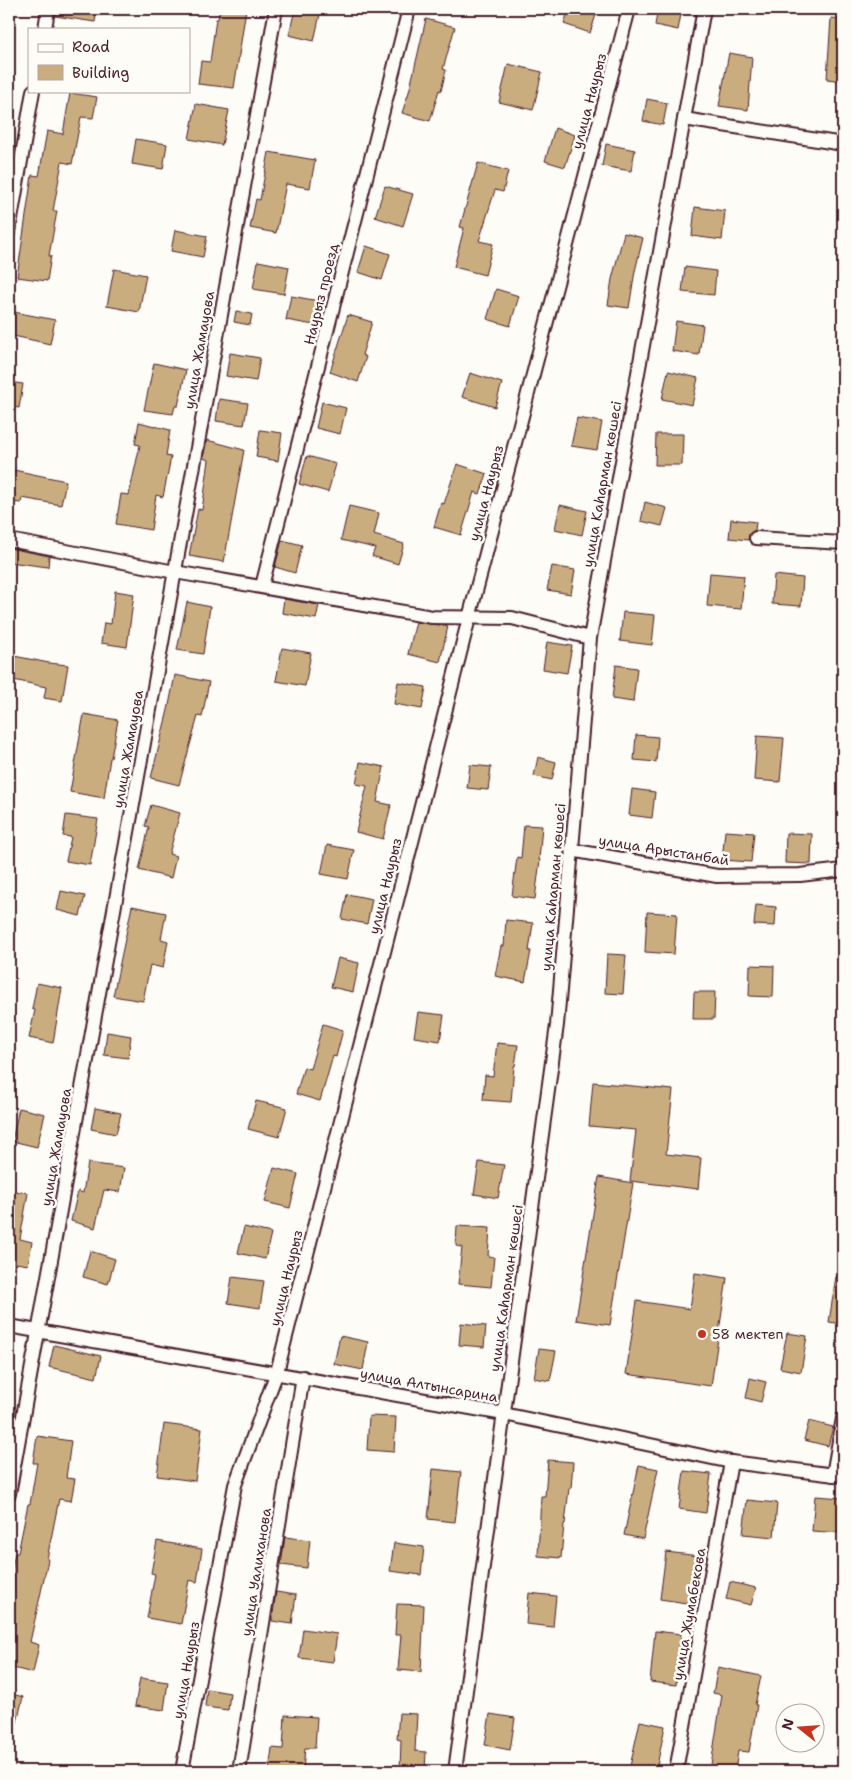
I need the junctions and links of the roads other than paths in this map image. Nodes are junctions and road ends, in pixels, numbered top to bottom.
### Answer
1 (48, 9) edge
2 (276, 9) edge
3 (409, 9) edge
4 (629, 9) edge
5 (704, 9) edge
6 (45, 28) edge
7 (34, 92) edge
8 (684, 119) junction
9 (843, 144) edge
10 (9, 231) edge
11 (756, 538) dead end
12 (9, 540) edge
13 (843, 543) edge
14 (175, 572) junction
15 (262, 586) junction
16 (469, 618) junction
17 (590, 638) junction
18 (571, 850) junction
19 (843, 870) edge
20 (9, 1326) edge
21 (39, 1331) junction
22 (277, 1372) junction
23 (303, 1377) junction
24 (504, 1414) junction
25 (843, 1418) edge
26 (731, 1462) junction
27 (838, 1475) edge
28 (9, 1494) edge
29 (182, 1771) edge
30 (239, 1771) edge
31 (456, 1771) edge
32 (676, 1771) edge

1 - 6 street
2 - 14 street, улица Жамауова
3 - 15 street, Наурыз проезд
4 - 16 street, улица Наурыз
5 - 8 street, улица Каһарман көшесі
7 - 10 street
8 - 9 street
8 - 17 street, улица Каһарман көшесі
11 - 13 street
12 - 14 street
14 - 15 street
14 - 21 street, улица Жамауова
15 - 16 street
16 - 17 street
16 - 22 street, улица Наурыз
17 - 18 street, улица Каһарман көшесі
18 - 19 street, улица Арыстанбай
18 - 24 street, улица Каһарман көшесі
20 - 21 street, улица Алтынсарина
21 - 22 street, улица Алтынсарина
21 - 28 street, улица Жамауова
22 - 23 street, улица Алтынсарина
22 - 29 street, улица Наурыз
23 - 24 street, улица Алтынсарина
23 - 30 street, улица Уалиханова
24 - 26 street, улица Алтынсарина
24 - 31 street, улица Каһарман көшесі
25 - 27 street
26 - 27 street, улица Алтынсарина
26 - 32 street, улица Жумабекова

